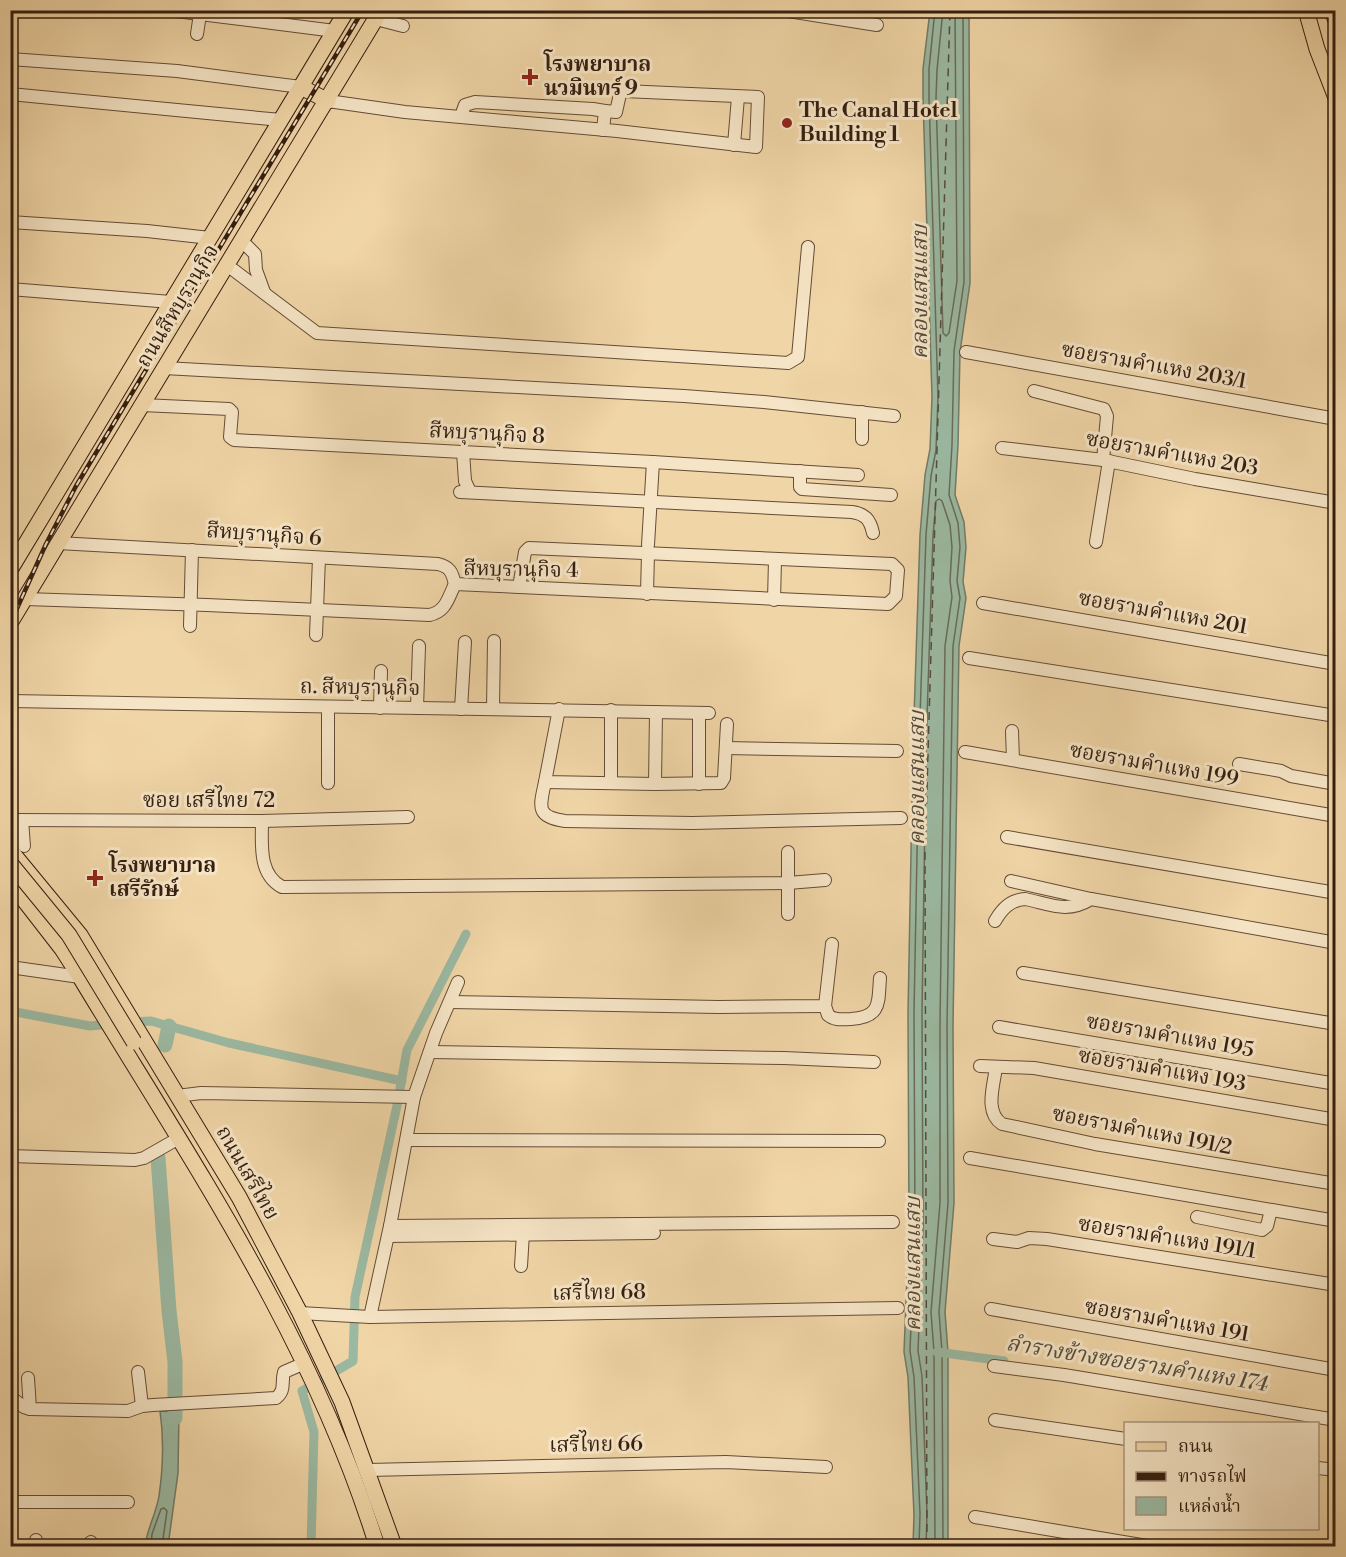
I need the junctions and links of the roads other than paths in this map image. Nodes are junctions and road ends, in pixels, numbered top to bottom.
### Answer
1 (169, 10) edge
2 (347, 10) edge
3 (782, 10) edge
4 (1306, 10) edge
5 (1332, 10) edge
6 (200, 14) junction
7 (379, 15) edge
8 (1335, 21) edge
9 (877, 25) dead end
10 (402, 26) dead end
11 (335, 31) junction
12 (197, 34) dead end
13 (10, 59) edge
14 (301, 87) junction
15 (10, 94) edge
16 (738, 97) junction
17 (1335, 98) edge
18 (328, 101) junction
19 (605, 111) junction
20 (461, 116) junction
21 (281, 120) junction
22 (603, 130) junction
23 (734, 145) junction
24 (10, 222) edge
25 (210, 238) junction
26 (242, 241) junction
27 (808, 247) dead end
28 (227, 265) junction
29 (10, 289) edge
30 (264, 293) junction
31 (171, 302) junction
32 (966, 352) dead end
33 (140, 353) junction
34 (164, 368) junction
35 (1034, 392) dead end
36 (142, 405) junction
37 (862, 412) junction
38 (1334, 414) edge
39 (894, 416) dead end
40 (862, 438) dead end
41 (1002, 448) dead end
42 (463, 452) junction
43 (1106, 461) junction
44 (653, 462) junction
45 (800, 471) junction
46 (858, 475) dead end
47 (891, 495) dead end
48 (650, 501) junction
49 (1335, 503) edge
50 (873, 533) dead end
51 (1096, 542) dead end
52 (58, 543) junction
53 (648, 549) junction
54 (192, 550) junction
55 (319, 558) junction
56 (775, 560) junction
57 (10, 570) edge
58 (455, 584) junction
59 (519, 587) junction
60 (647, 594) junction
61 (25, 599) junction
62 (774, 600) junction
63 (983, 603) dead end
64 (190, 604) junction
65 (316, 610) junction
66 (10, 623) edge
67 (190, 626) dead end
68 (316, 635) dead end
69 (494, 641) dead end
70 (465, 642) dead end
71 (419, 646) dead end
72 (969, 658) dead end
73 (1335, 664) edge
74 (381, 671) dead end
75 (10, 701) edge
76 (328, 707) junction
77 (380, 708) junction
78 (417, 708) junction
79 (461, 709) junction
80 (493, 709) junction
81 (559, 709) junction
82 (611, 710) junction
83 (657, 712) junction
84 (1335, 716) edge
85 (727, 724) dead end
86 (1012, 731) dead end
87 (726, 748) junction
88 (897, 751) dead end
89 (965, 752) dead end
90 (1013, 760) junction
91 (1239, 764) dead end
92 (545, 782) junction
93 (328, 783) dead end
94 (611, 783) junction
95 (655, 784) junction
96 (699, 784) junction
97 (1335, 784) edge
98 (1335, 816) edge
99 (408, 817) dead end
100 (901, 818) dead end
101 (16, 820) edge
102 (262, 821) junction
103 (1007, 837) dead end
104 (17, 848) edge
105 (788, 852) dead end
106 (10, 863) edge
107 (825, 880) dead end
108 (1011, 881) dead end
109 (10, 882) edge
110 (788, 883) junction
111 (1335, 894) edge
112 (1091, 899) junction
113 (52, 900) junction
114 (34, 912) junction
115 (788, 914) dead end
116 (994, 921) dead end
117 (1335, 943) edge
118 (832, 944) dead end
119 (10, 967) edge
120 (1023, 973) dead end
121 (80, 976) junction
122 (880, 978) dead end
123 (458, 982) dead end
124 (450, 1002) junction
125 (825, 1006) junction
126 (1335, 1024) edge
127 (999, 1027) dead end
128 (140, 1043) junction
129 (430, 1052) junction
130 (874, 1062) dead end
131 (980, 1066) dead end
132 (996, 1067) junction
133 (1335, 1084) edge
134 (177, 1096) junction
135 (414, 1097) junction
136 (1335, 1120) edge
137 (179, 1138) junction
138 (407, 1140) junction
139 (879, 1141) dead end
140 (10, 1156) edge
141 (970, 1158) dead end
142 (1335, 1184) edge
143 (1271, 1210) junction
144 (1197, 1217) dead end
145 (1335, 1221) edge
146 (893, 1222) dead end
147 (255, 1228) junction
148 (389, 1231) junction
149 (524, 1233) junction
150 (654, 1233) dead end
151 (993, 1239) dead end
152 (521, 1266) dead end
153 (1335, 1285) edge
154 (898, 1308) dead end
155 (992, 1309) dead end
156 (300, 1313) junction
157 (369, 1316) junction
158 (306, 1365) junction
159 (994, 1366) dead end
160 (1335, 1370) edge
161 (138, 1372) dead end
162 (28, 1378) dead end
163 (10, 1397) edge
164 (148, 1405) junction
165 (30, 1409) junction
166 (995, 1420) dead end
167 (1335, 1420) edge
168 (1124, 1439) edge
169 (826, 1467) dead end
170 (1319, 1468) edge
171 (368, 1470) junction
172 (1335, 1470) edge
173 (10, 1502) edge
174 (128, 1502) dead end
175 (975, 1517) dead end
176 (377, 1546) edge
177 (394, 1546) edge
178 (1147, 1546) edge

1 - 6 street
2 - 11 main road, ถนนสีหบุรานุกิจ
3 - 9 street
4 - 17 main road
5 - 8 main road
6 - 11 street
6 - 12 street
7 - 10 street
7 - 18 main road, ถนนสีหบุรานุกิจ
11 - 14 main road, ถนนสีหบุรานุกิจ
13 - 14 street
14 - 18 main road
14 - 21 main road, ถนนสีหบุรานุกิจ
15 - 21 street
16 - 19 street
16 - 23 street
16 - 23 street
18 - 20 street
18 - 26 main road, ถนนสีหบุรานุกิจ
19 - 20 street
19 - 22 street
20 - 22 street
21 - 25 main road, ถนนสีหบุรานุกิจ
22 - 23 street
24 - 25 street
25 - 31 main road, ถนนสีหบุรานุกิจ
26 - 28 main road, ถนนสีหบุรานุกิจ
26 - 30 street
27 - 30 street
28 - 30 street
28 - 34 main road, ถนนสีหบุรานุกิจ
29 - 31 street
31 - 33 main road, ถนนสีหบุรานุกิจ
32 - 38 street, ซอยรามคำแหง 203/1
33 - 34 main road
33 - 57 main road, ถนนสีหบุรานุกิจ
34 - 36 main road, ถนนสีหบุรานุกิจ
34 - 37 street
35 - 43 street
36 - 42 street, สีหบุรานุกิจ 8
36 - 52 main road, ถนนสีหบุรานุกิจ
37 - 39 street
37 - 40 street
41 - 43 street, ซอยรามคำแหง 203
42 - 44 street, สีหบุรานุกิจ 8
42 - 48 street
43 - 49 street, ซอยรามคำแหง 203
43 - 51 street
44 - 45 street, สีหบุรานุกิจ 8
44 - 48 street
45 - 46 street, สีหบุรานุกิจ 8
45 - 47 street
48 - 50 street
48 - 53 street
52 - 54 street, สีหบุรานุกิจ 6
52 - 61 main road, ถนนสีหบุรานุกิจ
53 - 56 street
53 - 59 street
53 - 60 street
54 - 55 street, สีหบุรานุกิจ 6
54 - 64 street
55 - 58 street, สีหบุรานุกิจ 6
55 - 65 street
56 - 62 street
56 - 62 street, สีหบุรานุกิจ 4
58 - 59 street, สีหบุรานุกิจ 4
58 - 65 street, สีหบุรานุกิจ 4
59 - 60 street, สีหบุรานุกิจ 4
60 - 62 street, สีหบุรานุกิจ 4
61 - 64 street, สีหบุรานุกิจ 4
61 - 66 main road, ถนนสีหบุรานุกิจ
63 - 73 street, ซอยรามคำแหง 201
64 - 65 street, สีหบุรานุกิจ 4
64 - 67 street
65 - 68 street
69 - 80 street
70 - 79 street
71 - 78 street
72 - 84 street
74 - 77 street
75 - 76 street, ถ. สีหบุรานุกิจ
76 - 77 street, ถ. สีหบุรานุกิจ
76 - 93 street
77 - 78 street, ถ. สีหบุรานุกิจ
78 - 79 street, ถ. สีหบุรานุกิจ
79 - 80 street, ถ. สีหบุรานุกิจ
80 - 81 street, ถ. สีหบุรานุกิจ
81 - 82 street, ถ. สีหบุรานุกิจ
81 - 92 street
82 - 83 street, ถ. สีหบุรานุกิจ
82 - 94 street
83 - 95 street
83 - 96 street, ถ. สีหบุรานุกิจ
85 - 87 street
86 - 90 street
87 - 88 street
87 - 96 street
89 - 90 street, ซอยรามคำแหง 199
90 - 98 street, ซอยรามคำแหง 199
91 - 97 street
92 - 94 street
92 - 100 street
94 - 95 street
95 - 96 street
99 - 102 street, ซอย เสรีไทย 72
101 - 102 street, ซอย เสรีไทย 72
101 - 104 street
102 - 110 street
103 - 111 street
104 - 113 main road, ถนนเสรีไทย
105 - 110 street
106 - 128 main road, bridge
107 - 110 street
108 - 112 street
109 - 114 main road, ถนนเสรีไทย
110 - 115 street
112 - 116 street
112 - 117 street
113 - 114 main road
113 - 128 main road, ถนนเสรีไทย
114 - 121 main road, ถนนเสรีไทย
118 - 125 street
119 - 121 street
120 - 126 street
121 - 137 main road, ถนนเสรีไทย
122 - 125 street
123 - 124 street
124 - 125 street
124 - 129 street
127 - 133 street, ซอยรามคำแหง 195
128 - 134 main road, ถนนเสรีไทย
128 - 147 main road
129 - 130 street
129 - 135 street
131 - 132 street, ซอยรามคำแหง 193
132 - 136 street, ซอยรามคำแหง 193
132 - 142 street, ซอยรามคำแหง 191/2
134 - 135 street
134 - 147 main road, ถนนเสรีไทย
135 - 138 street
137 - 140 street
137 - 158 main road, ถนนเสรีไทย
138 - 139 street
138 - 148 street
141 - 143 street
143 - 144 street
143 - 145 street
146 - 148 street
147 - 156 main road, ถนนเสรีไทย
148 - 149 street
148 - 157 street
149 - 150 street
149 - 152 street
151 - 153 street, ซอยรามคำแหง 191/1
154 - 157 street, เสรีไทย 68
155 - 160 street, ซอยรามคำแหง 191
156 - 157 street, เสรีไทย 68
156 - 171 main road, ถนนเสรีไทย
158 - 164 street
158 - 176 main road, ถนนเสรีไทย
159 - 167 street
161 - 164 street
162 - 165 street
163 - 165 street
164 - 165 street
166 - 168 street
169 - 171 street, เสรีไทย 66
170 - 172 street
171 - 177 main road, ถนนเสรีไทย
173 - 174 street
175 - 178 street

